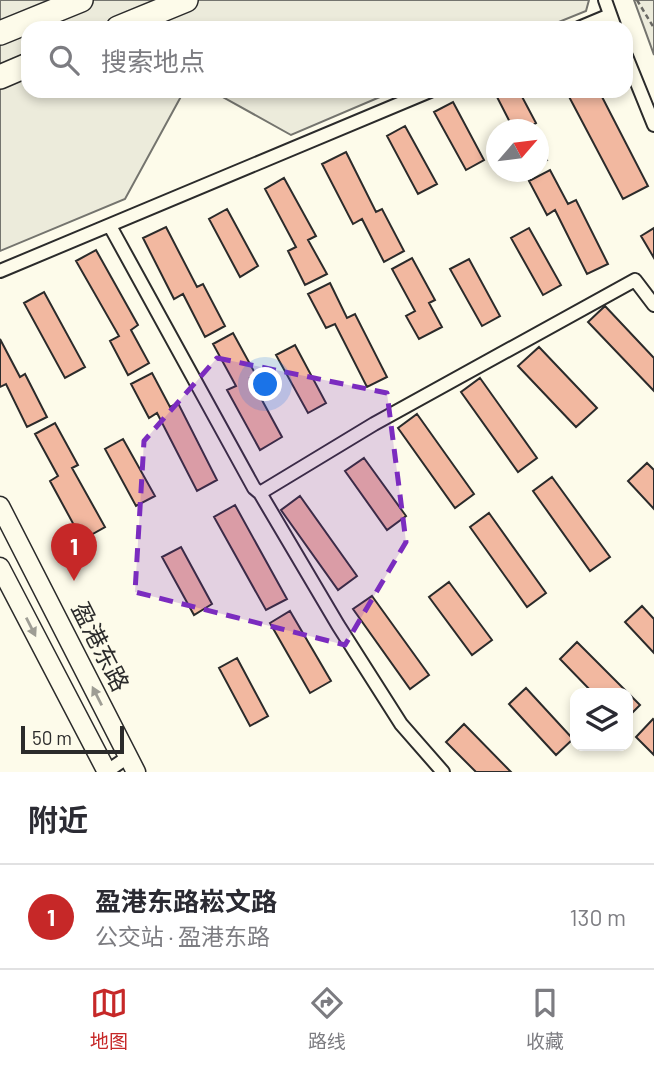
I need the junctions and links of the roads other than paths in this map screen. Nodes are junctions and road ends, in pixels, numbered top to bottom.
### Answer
1 (80, 0) edge
2 (186, 0) edge
3 (605, 0) edge
4 (610, 15) junction
5 (29, 21) edge
6 (135, 21) edge
7 (596, 21) edge
8 (612, 21) edge
9 (21, 24) edge
10 (0, 33) edge
11 (21, 68) edge
12 (633, 72) edge
13 (0, 77) edge
14 (413, 98) edge
15 (654, 125) edge
16 (110, 226) junction
17 (0, 271) edge
18 (654, 305) edge
19 (260, 493) junction
20 (0, 506) edge
21 (0, 567) edge
22 (132, 764) edge
23 (106, 772) edge
24 (443, 772) edge

1 - 5 highway
2 - 6 highway
3 - 4 street
4 - 7 street
4 - 8 street
9 - 10 highway
11 - 13 highway
12 - 15 street
14 - 16 street
16 - 17 street
16 - 19 street
18 - 19 street
19 - 24 street
22 -> 20 main road, 盈港东路
21 -> 23 main road
22 - 23 street

